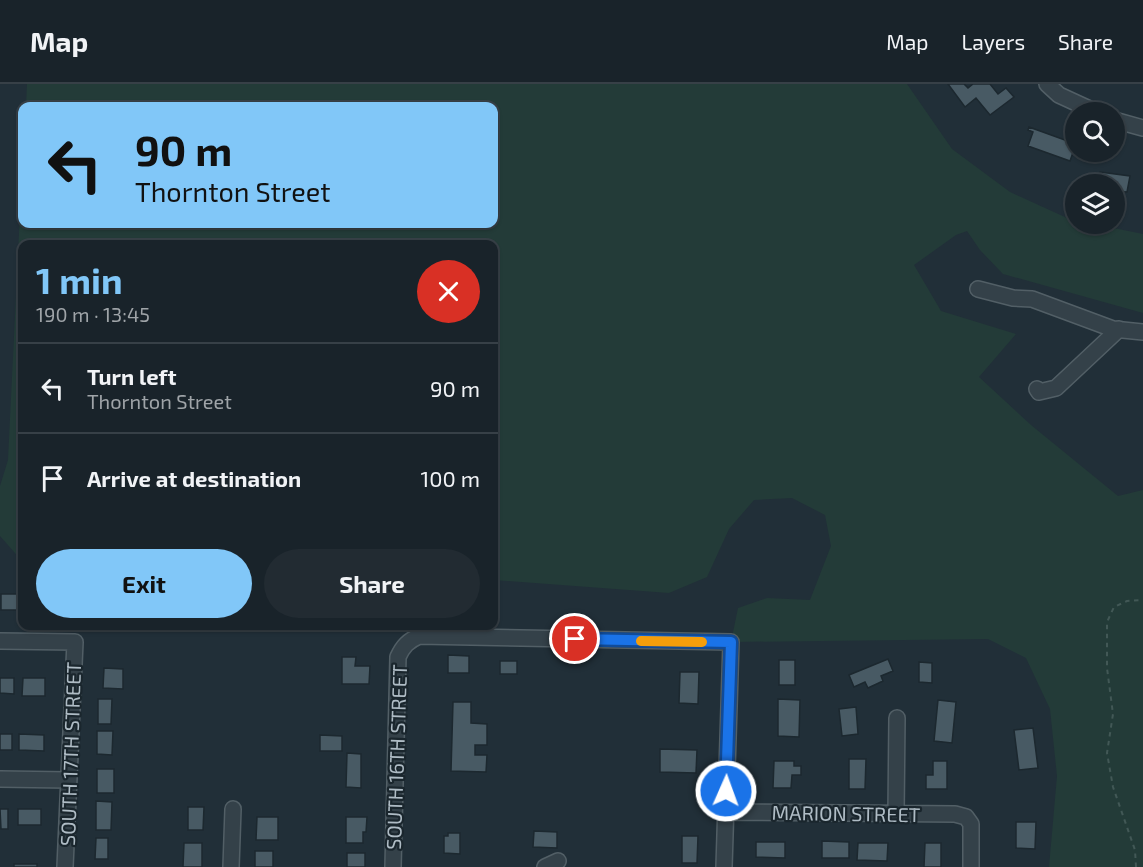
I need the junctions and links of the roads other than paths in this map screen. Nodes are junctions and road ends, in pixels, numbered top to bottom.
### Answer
1 (1047, 84) edge
2 (1074, 102) edge
3 (1125, 124) edge
4 (1142, 129) edge
5 (978, 290) dead end
6 (1119, 330) junction
7 (1143, 332) edge
8 (1037, 389) dead end
9 (0, 641) edge
10 (897, 718) dead end
11 (0, 779) edge
12 (68, 780) junction
13 (233, 809) dead end
14 (725, 812) junction
15 (896, 814) junction
16 (65, 867) edge
17 (231, 867) edge
18 (393, 867) edge
19 (724, 867) edge
20 (971, 867) edge

1 - 2 street
3 - 4 street
5 - 6 street
6 - 7 street
6 - 8 street
9 - 12 street, SOUTH 17TH STREET
10 - 15 street
11 - 12 street
12 - 16 street, SOUTH 17TH STREET
13 - 17 street
14 - 15 street, MARION STREET
14 - 18 street, SOUTH 16TH STREET
14 - 19 street
15 - 20 street, MARION STREET

